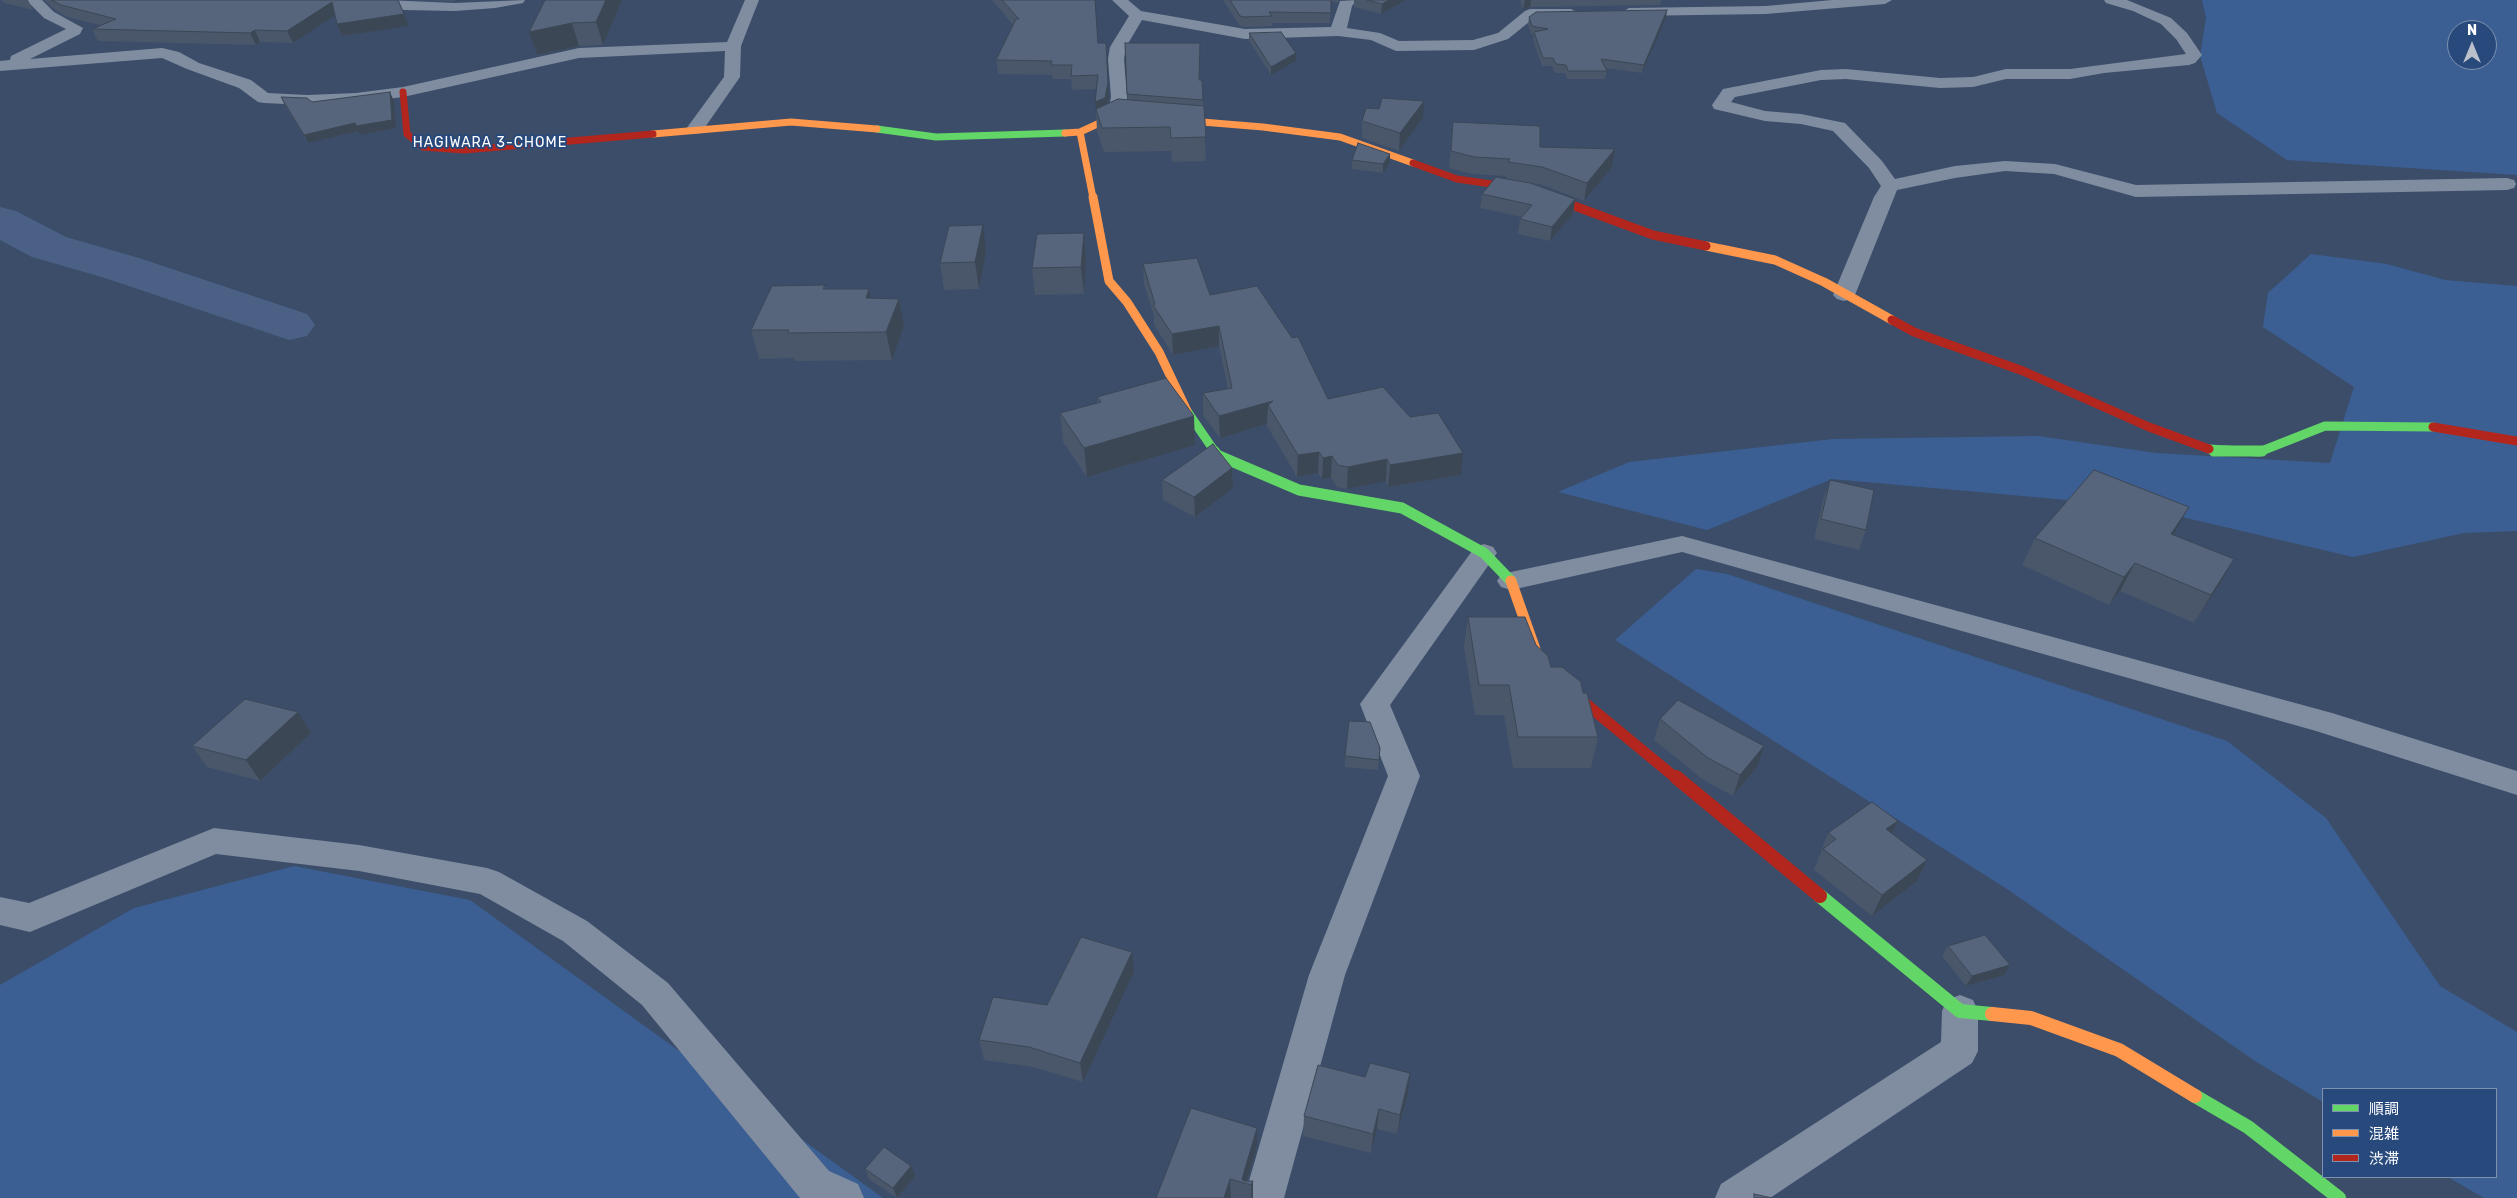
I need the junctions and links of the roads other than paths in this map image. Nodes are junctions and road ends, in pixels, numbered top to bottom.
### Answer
1 (32, 0) edge
2 (392, 0) edge
3 (518, 0) edge
4 (752, 0) edge
5 (1119, 0) edge
6 (1350, 0) edge
7 (1885, 0) edge
8 (2112, 0) edge
9 (1819, 2) edge
10 (1664, 6) edge
11 (1613, 12) edge
12 (1585, 13) edge
13 (1137, 15) junction
14 (1338, 31) junction
15 (733, 46) junction
16 (2, 65) edge
17 (402, 92) junction
18 (1117, 115) junction
19 (695, 130) junction
20 (1080, 132) junction
21 (2507, 184) dead end
22 (1890, 186) junction
23 (1844, 296) junction
24 (2517, 441) edge
25 (1484, 553) junction
26 (1510, 581) junction
27 (1539, 659) edge
28 (1549, 674) edge
29 (2517, 783) edge
30 (0, 911) edge
31 (1960, 1011) junction
32 (844, 1198) edge
33 (1264, 1198) edge
34 (1735, 1198) edge
35 (2339, 1198) edge

1 - 16 street
2 - 3 street
4 - 15 street
5 - 13 street
6 - 14 street
7 - 9 street
8 - 22 street
9 - 10 street
10 - 11 street
12 - 14 street
13 - 14 street
13 - 18 street
15 - 17 street
15 - 19 street
16 - 17 street
17 - 19 street
18 - 20 street
18 - 23 street
19 - 20 street
20 - 25 street
21 - 22 street
22 - 23 street
23 - 24 street
25 - 26 street
25 - 33 street
26 - 27 street
26 - 29 street
28 - 31 street
30 - 32 street
31 - 34 street
31 - 35 street

